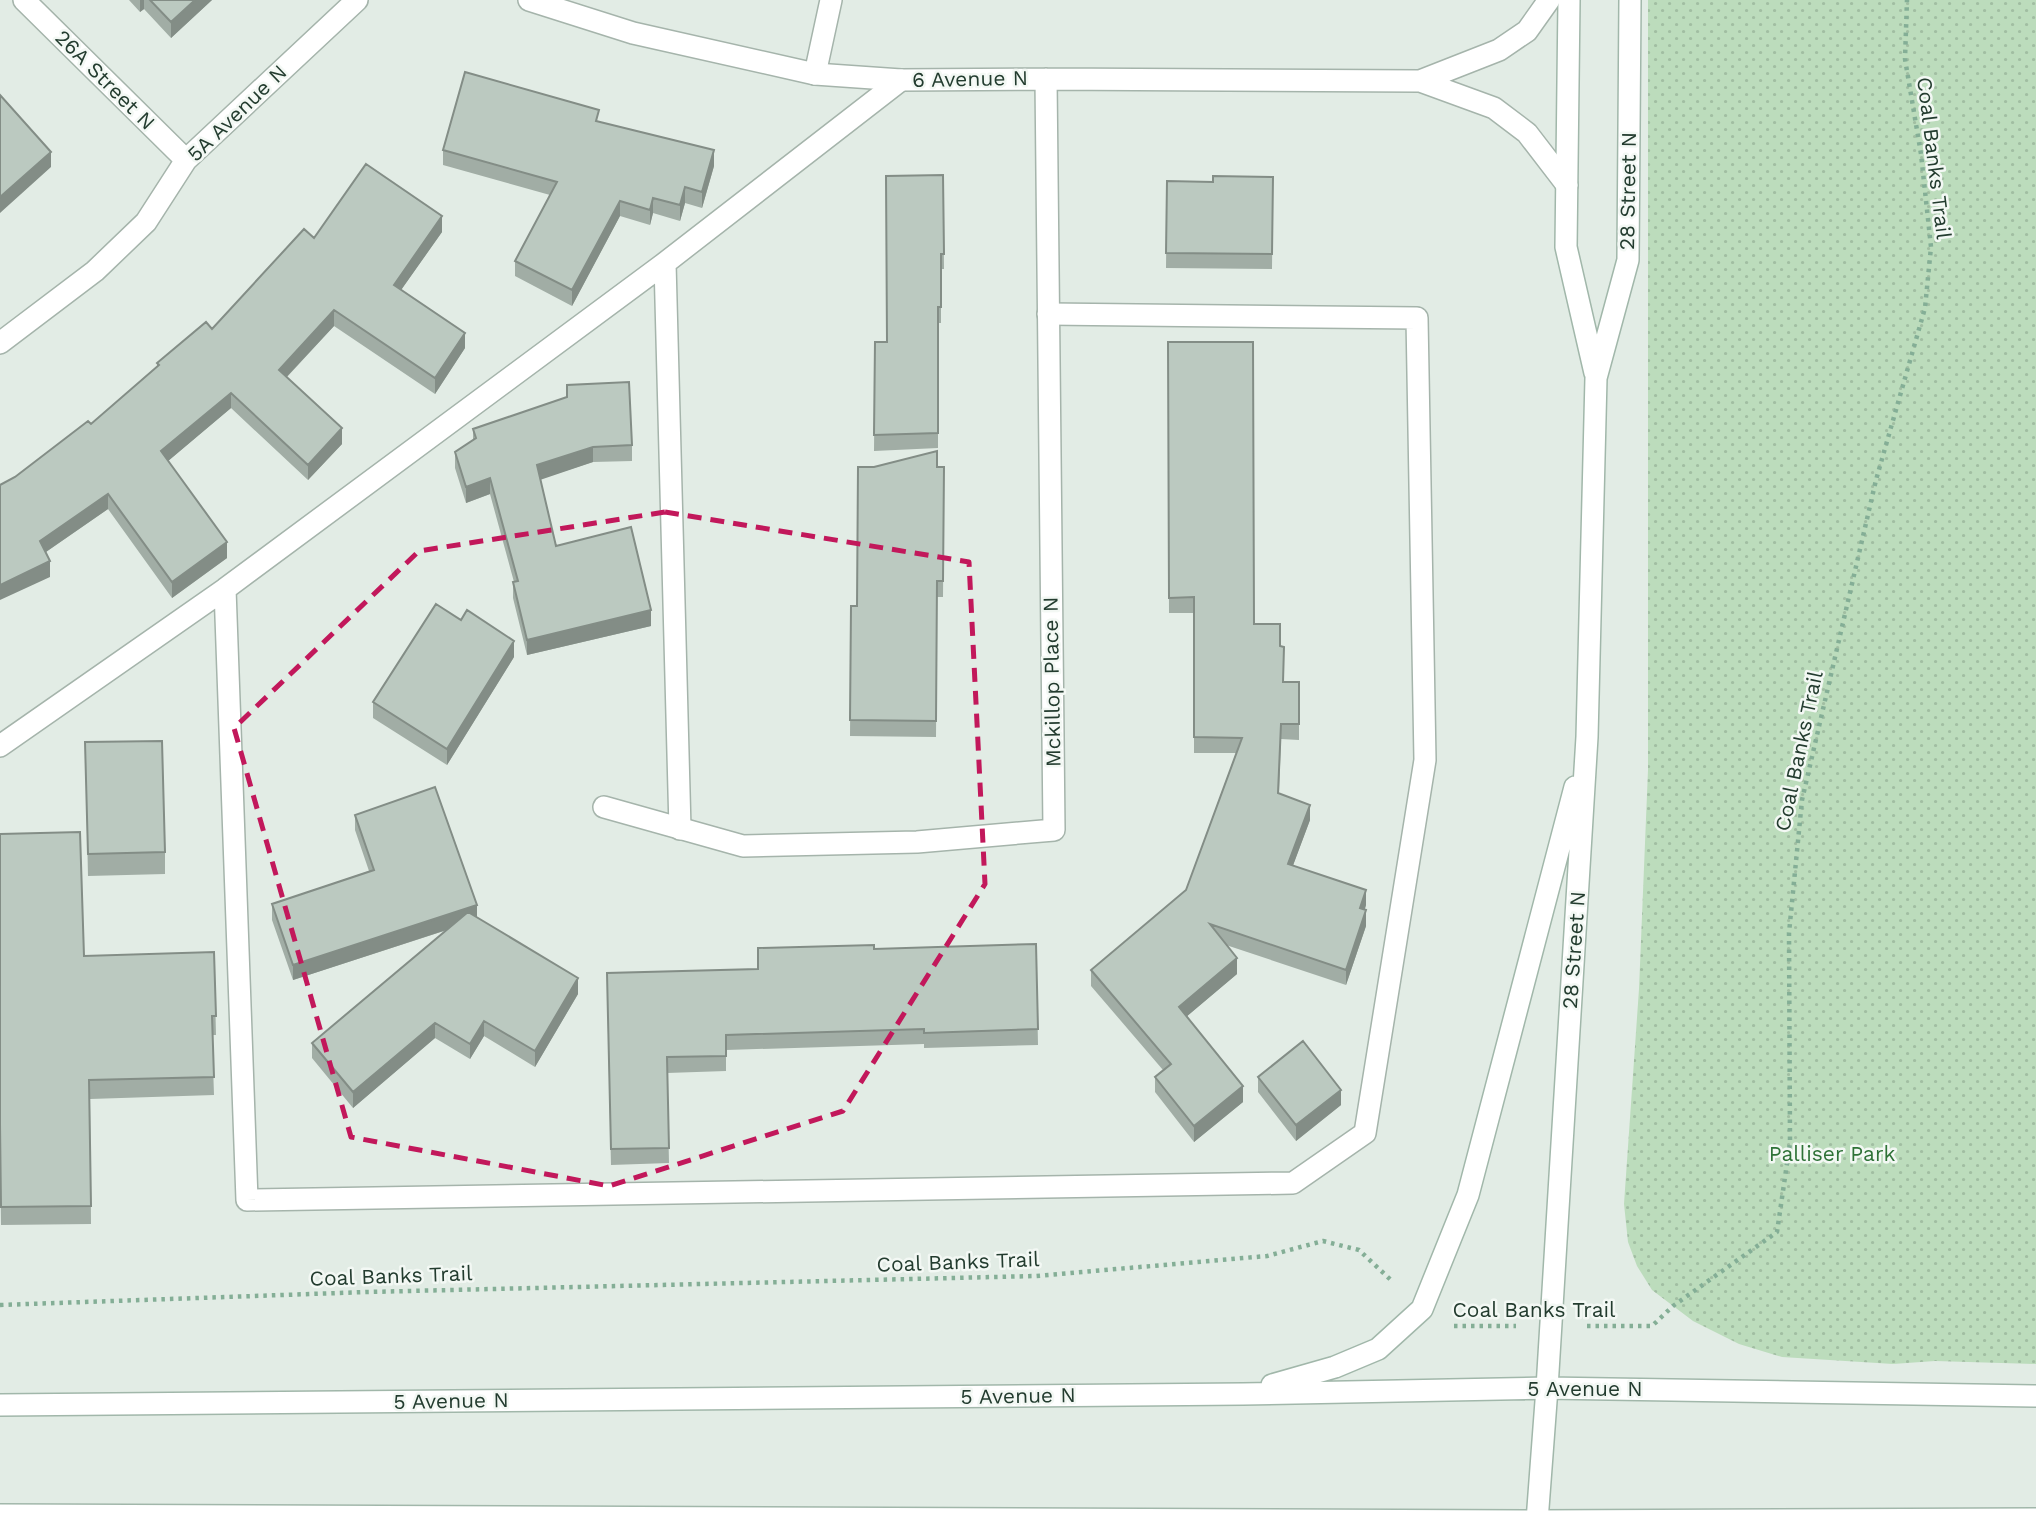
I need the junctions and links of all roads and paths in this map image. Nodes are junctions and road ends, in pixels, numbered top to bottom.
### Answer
1 (24, 0) edge
2 (357, 0) edge
3 (529, 0) edge
4 (831, 0) edge
5 (1549, 0) edge
6 (1569, 0) edge
7 (1630, 0) edge
8 (1907, 0) edge
9 (815, 74) junction
10 (1046, 79) junction
11 (901, 80) junction
12 (1420, 81) junction
13 (186, 160) junction
14 (1567, 185) junction
15 (665, 263) junction
16 (1048, 314) junction
17 (0, 343) edge
18 (1596, 378) junction
19 (225, 589) junction
20 (1587, 737) junction
21 (0, 746) edge
22 (604, 807) dead end
23 (680, 828) junction
24 (0, 1305) edge
25 (1422, 1310) junction
26 (1550, 1326) junction
27 (1547, 1388) junction
28 (1243, 1394) junction
29 (2036, 1395) edge
30 (0, 1405) edge
31 (0, 1515) edge
32 (2036, 1519) edge
33 (1537, 1521) junction

1 - 13 main road, 26A Street N
2 - 13 main road, 5A Avenue N
3 - 9 main road, 6 Avenue N
4 - 9 main road
5 - 12 main road, 6 Avenue N
6 - 14 main road, 28 Street N
7 - 18 main road, 28 Street N
8 - 26 path, Coal Banks Trail
9 - 11 main road, 6 Avenue N
10 - 11 main road, 6 Avenue N
10 - 12 main road, 6 Avenue N
10 - 16 main road, Mckillop Place N
11 - 15 main road
12 - 14 main road, 6 Avenue N
13 - 17 main road, 5A Avenue N
14 - 18 main road, 28 Street N
15 - 19 main road
15 - 23 main road
16 - 19 main road
16 - 23 main road, Mckillop Place N
18 - 20 main road, 28 Street N
19 - 21 main road
20 - 25 main road
20 - 26 main road, 28 Street N
22 - 23 main road, Mckillop Place N
24 - 25 path, Coal Banks Trail
25 - 26 path, Coal Banks Trail
25 - 28 main road
26 - 27 main road, 28 Street N
27 - 28 main road, 5 Avenue N
27 - 29 main road, 5 Avenue N
27 - 33 main road, 28 Street N
28 - 30 main road, 5 Avenue N
31 - 33 main road
32 - 33 main road

